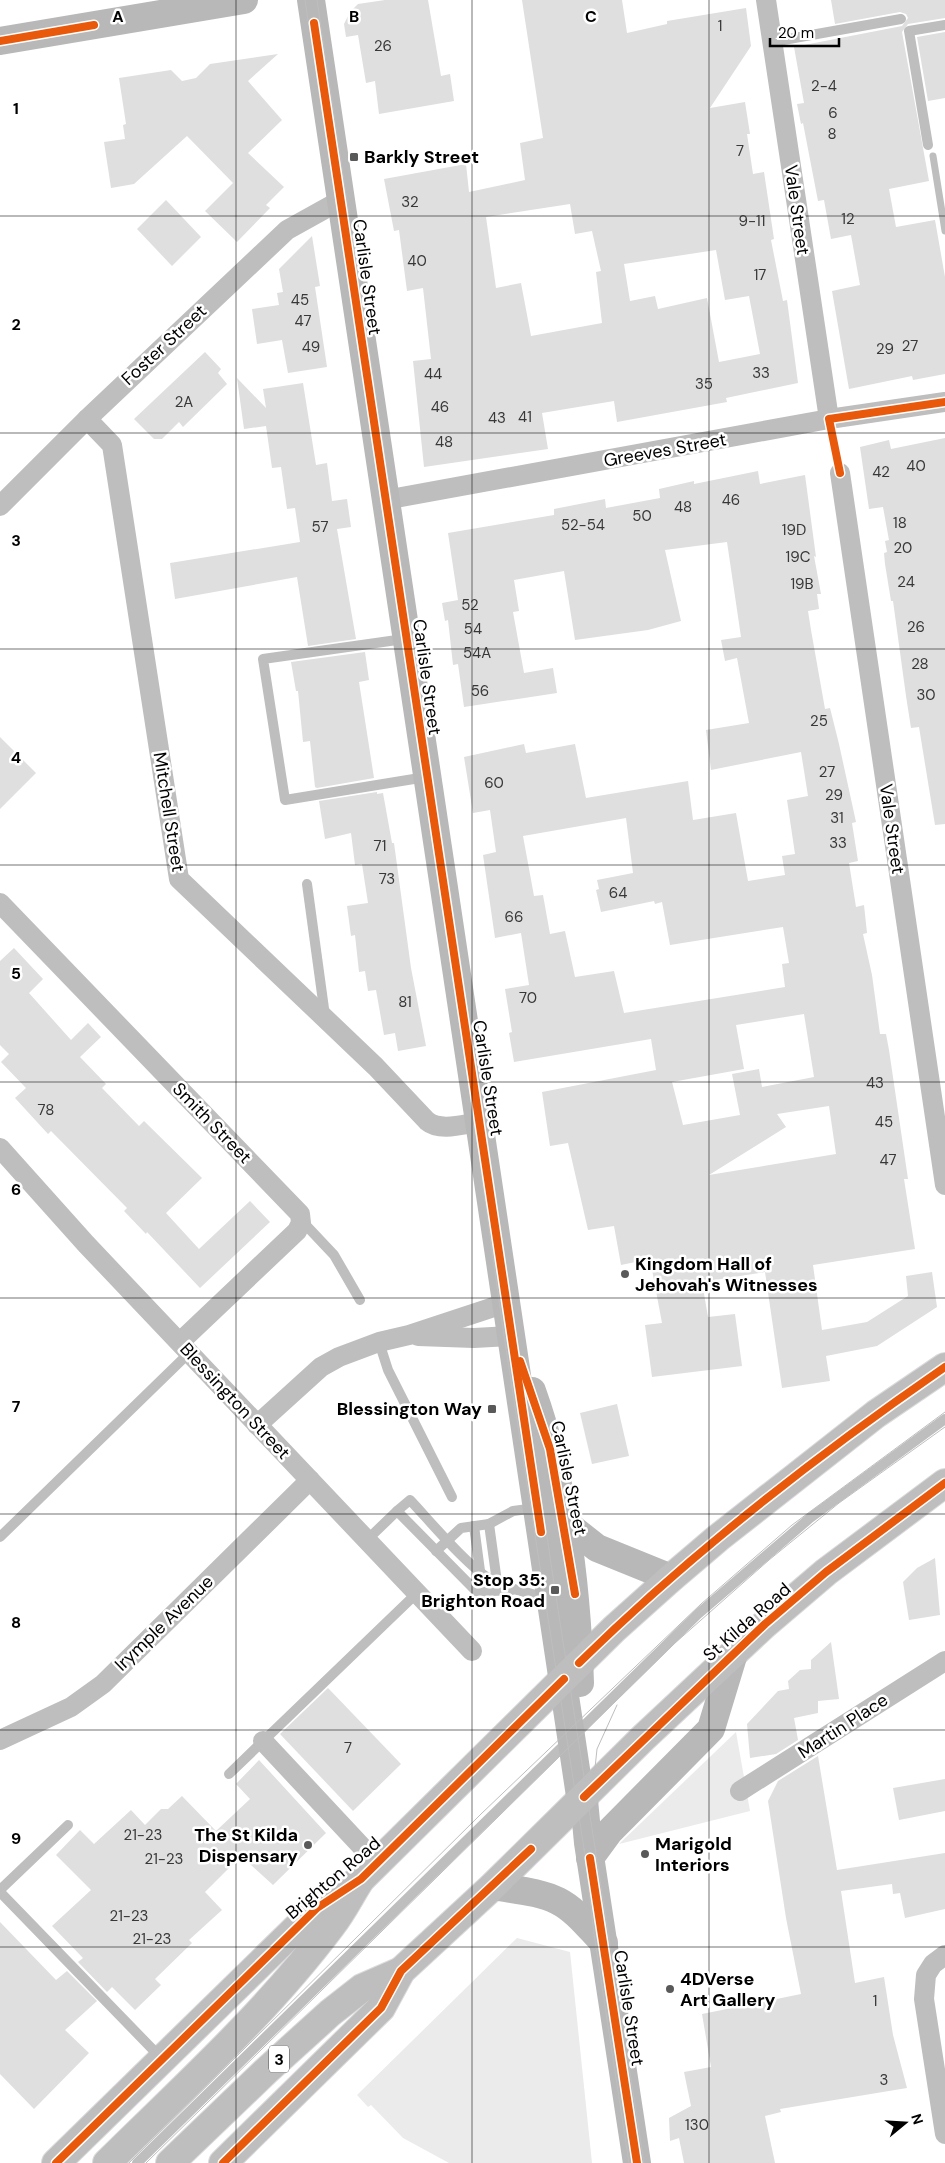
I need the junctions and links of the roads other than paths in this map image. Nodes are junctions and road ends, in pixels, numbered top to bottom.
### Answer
1 (244, 0) edge
2 (311, 0) edge
3 (766, 0) edge
4 (188, 5) edge
5 (901, 19) dead end
6 (945, 25) edge
7 (0, 41) edge
8 (772, 42) junction
9 (928, 145) dead end
10 (341, 200) junction
11 (945, 402) edge
12 (87, 419) junction
13 (829, 419) junction
14 (840, 473) dead end
15 (386, 500) junction
16 (0, 506) edge
17 (406, 638) junction
18 (427, 776) junction
19 (307, 884) dead end
20 (0, 903) edge
21 (326, 1019) junction
22 (479, 1122) junction
23 (0, 1148) edge
24 (945, 1185) edge
25 (301, 1219) junction
26 (360, 1300) dead end
27 (506, 1303) junction
28 (409, 1336) junction
29 (511, 1336) junction
30 (379, 1342) junction
31 (185, 1347) junction
32 (945, 1367) edge
33 (945, 1419) edge
34 (257, 1425) junction
35 (310, 1480) junction
36 (943, 1490) edge
37 (452, 1497) dead end
38 (536, 1508) junction
39 (397, 1511) junction
40 (564, 1522) junction
41 (489, 1524) junction
42 (474, 1526) junction
43 (0, 1537) edge
44 (367, 1540) junction
45 (448, 1540) junction
46 (436, 1551) junction
47 (480, 1571) junction
48 (671, 1578) junction
49 (497, 1582) junction
50 (512, 1590) junction
51 (417, 1593) junction
52 (551, 1599) junction
53 (734, 1650) junction
54 (472, 1652) dead end
55 (945, 1661) edge
56 (571, 1671) junction
57 (576, 1732) junction
58 (0, 1740) edge
59 (263, 1741) junction
60 (229, 1774) dead end
61 (740, 1791) dead end
62 (583, 1801) junction
63 (68, 1825) dead end
64 (590, 1858) junction
65 (369, 1871) junction
66 (493, 1886) junction
67 (0, 1891) edge
68 (604, 1943) junction
69 (945, 1956) edge
70 (400, 1971) junction
71 (272, 1996) junction
72 (206, 2015) junction
73 (939, 2050) edge
74 (162, 2059) junction
75 (266, 2071) junction
76 (292, 2095) junction
77 (945, 2134) edge
78 (56, 2163) edge
79 (106, 2163) edge
80 (137, 2163) edge
81 (170, 2163) edge
82 (223, 2163) edge
83 (637, 2163) edge

1 - 4 main road
2 - 10 main road, Carlisle Street
3 - 8 street, Vale Street
4 - 7 main road
5 - 8 lane
6 - 9 lane
8 - 13 street, Vale Street
10 - 12 street, Foster Street
10 - 15 main road, Carlisle Street
11 - 13 street, Greeves Street
12 - 16 street, Foster Street
12 - 21 street, Mitchell Street
13 - 15 street, Greeves Street
14 - 24 street, Vale Street
15 - 17 main road, Carlisle Street
17 - 18 main road, Carlisle Street
17 - 18 lane
18 - 22 main road, Carlisle Street
19 - 21 lane
20 - 25 street, Smith Street
21 - 22 street, Mitchell Street
22 - 27 main road, Carlisle Street
23 - 31 street, Blessington Street
25 - 26 lane
25 - 31 street
27 - 28 street
27 - 29 main road, Carlisle Street
28 - 29 street
28 - 30 street
29 - 38 main road, Carlisle Street
29 - 40 main road, Carlisle Street
30 - 34 street
30 - 37 lane
31 - 34 street, Blessington Street
31 - 43 lane
32 - 48 main road
33 - 57 lane
34 - 35 street, Blessington Street
35 - 44 street, Blessington Street
35 - 58 street, Irymple Avenue
36 - 53 main road, St Kilda Road / 3
38 - 41 lane
38 - 52 main road, Carlisle Street
39 - 44 lane
39 - 45 lane
39 - 46 lane
40 - 48 main road
40 - 56 main road, Carlisle Street
41 - 42 lane
41 - 49 lane
42 - 45 lane
42 - 47 lane
44 - 51 street, Blessington Street
45 - 46 lane
45 - 47 lane
46 - 50 lane
47 - 49 lane
48 - 56 main road
49 - 50 lane
50 - 52 lane
51 - 54 street, Blessington Street
51 - 59 lane
52 - 56 main road, Carlisle Street
53 - 62 main road, St Kilda Road / 3
53 - 64 main road
55 - 61 street, Martin Place
56 - 57 main road, Carlisle Street
56 - 65 main road, Brighton Road
57 - 62 main road, Carlisle Street
57 - 80 lane
59 - 60 lane
59 - 65 street
62 - 64 main road, Carlisle Street
62 - 66 main road, 3
63 - 67 lane
64 - 68 main road, Carlisle Street
65 - 71 main road, Brighton Road
65 - 72 main road, Brighton Road
66 - 68 main road
66 - 70 main road, 3
67 - 74 lane
68 - 83 main road, Carlisle Street
69 - 73 street
70 - 75 main road, 3
70 - 76 main road
71 - 72 main road
71 - 79 main road, Brighton Road
72 - 74 main road, Brighton Road
73 - 77 street
74 - 78 main road, Brighton Road
75 - 76 main road
75 - 81 main road, 3
76 - 82 main road

